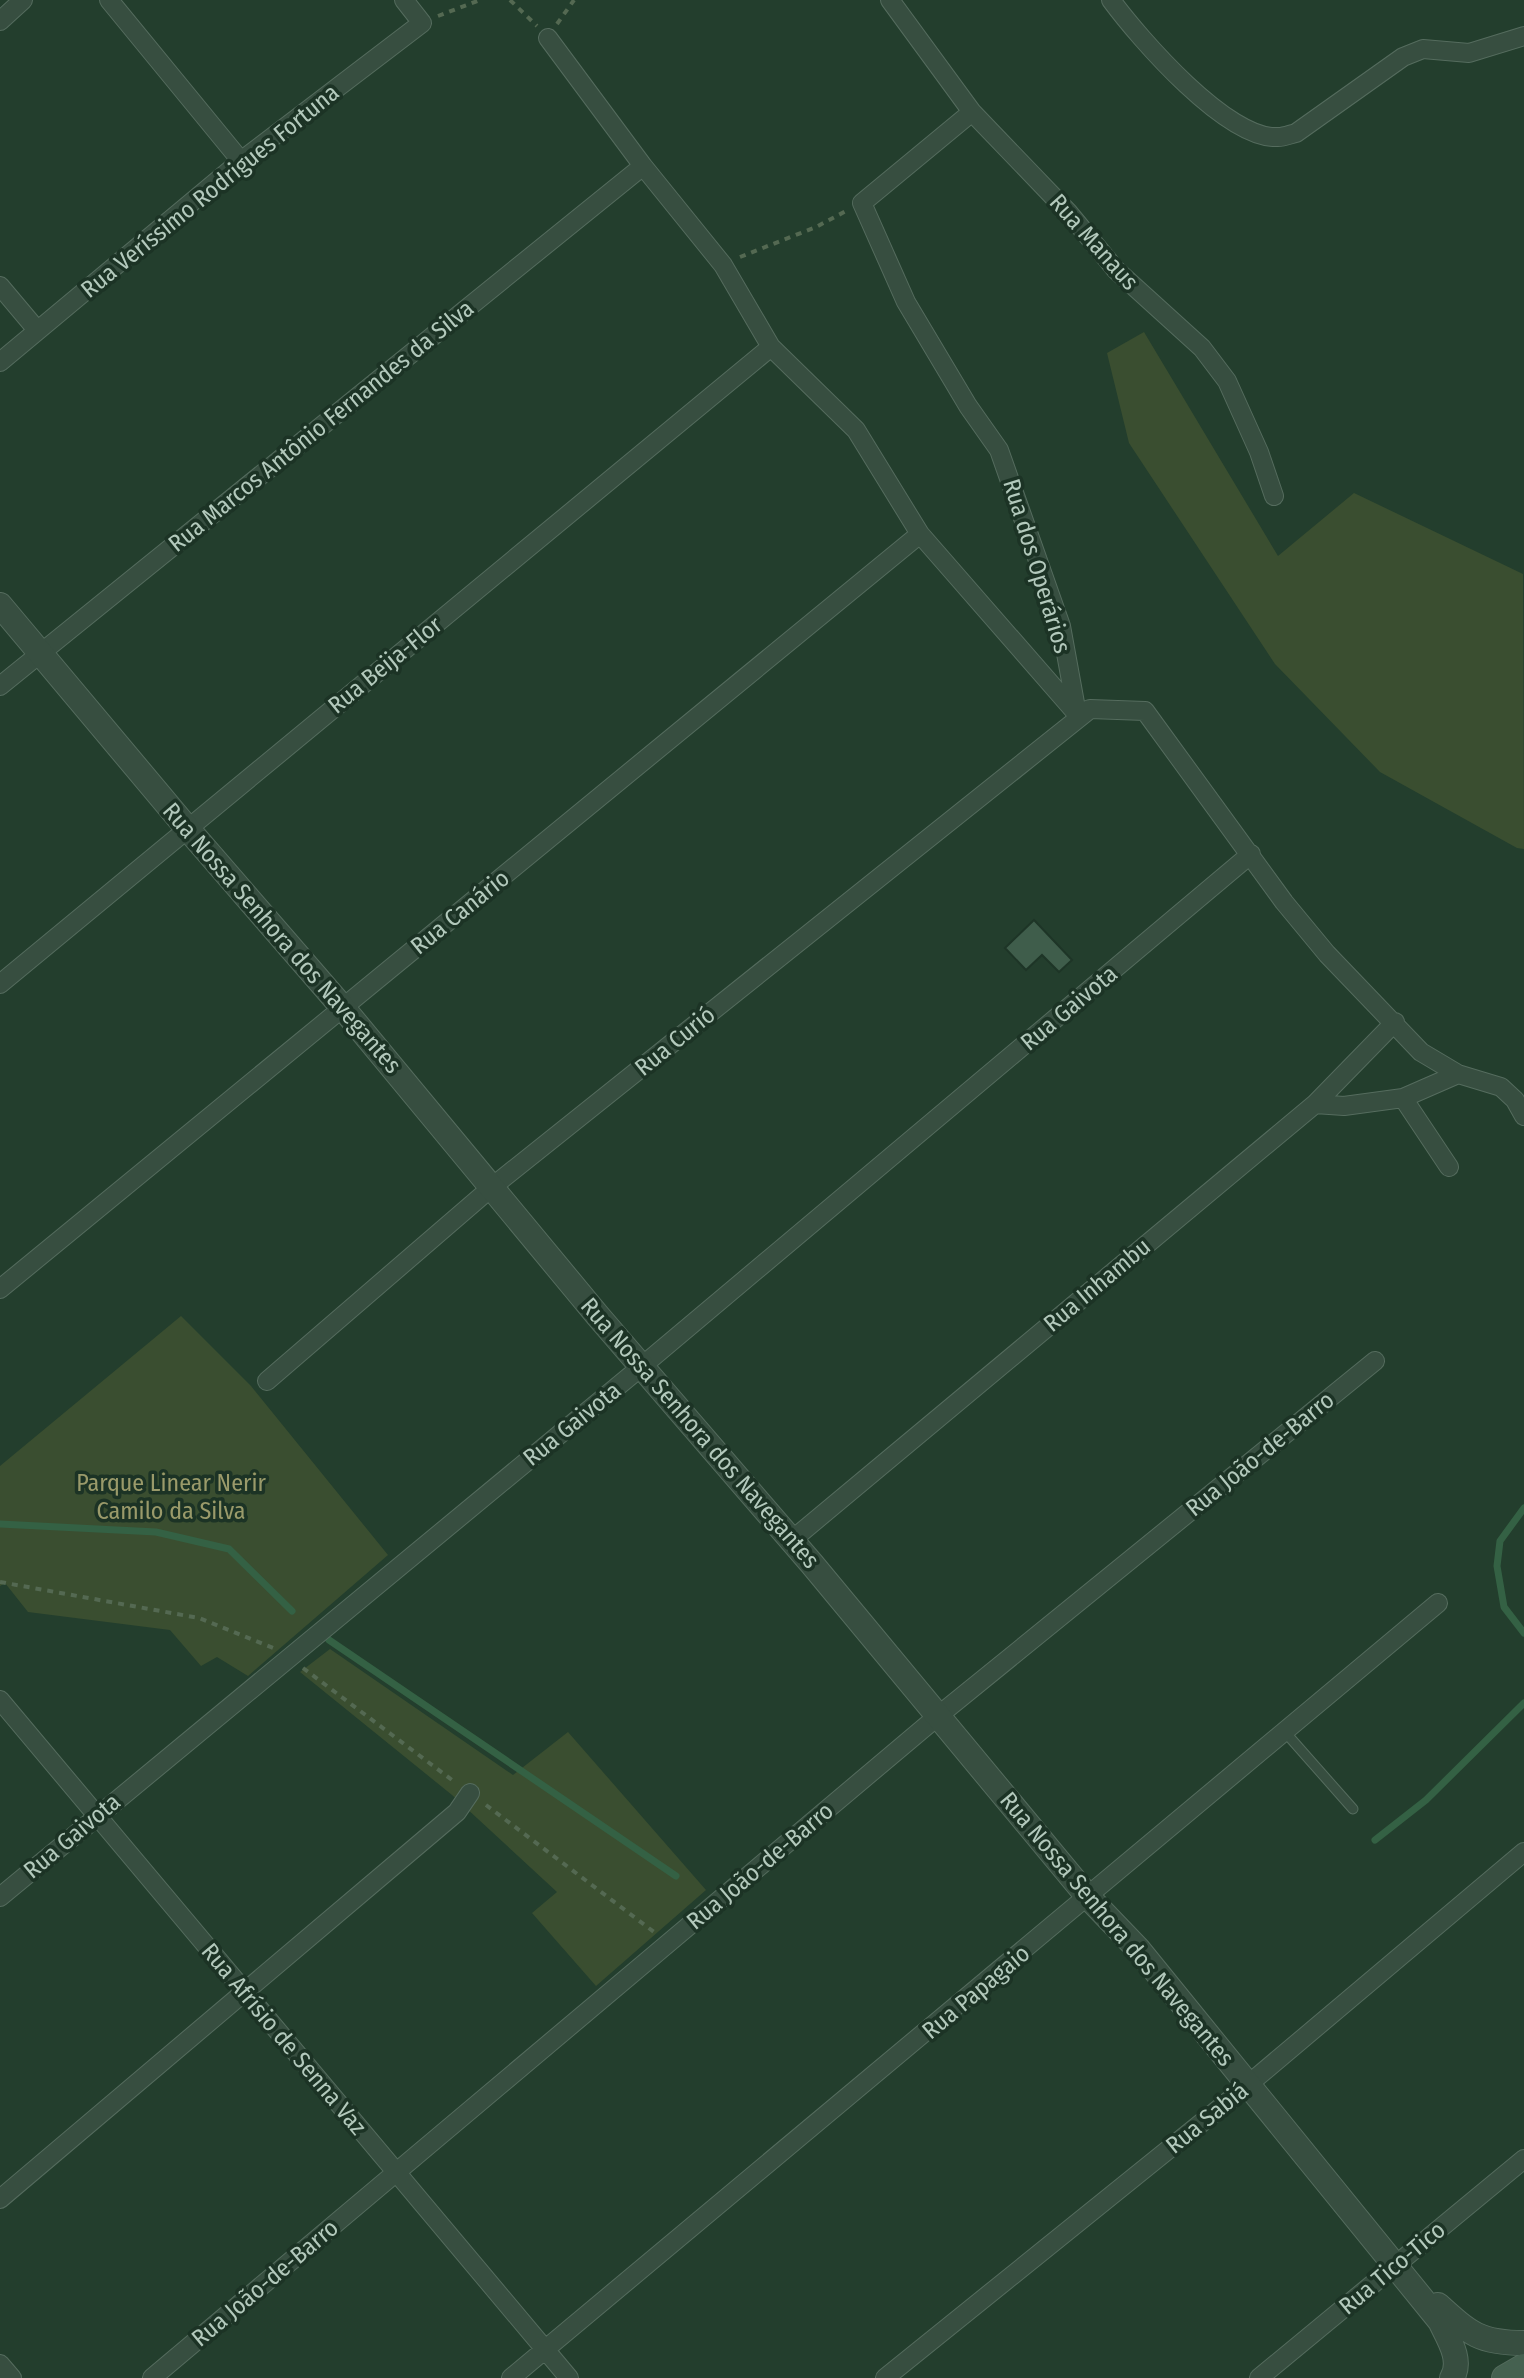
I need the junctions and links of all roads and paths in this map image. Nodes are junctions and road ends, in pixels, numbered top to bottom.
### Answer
1 (23, 0) edge
2 (109, 0) edge
3 (404, 0) edge
4 (480, 0) edge
5 (890, 0) edge
6 (1111, 0) edge
7 (0, 21) edge
8 (422, 23) junction
9 (1524, 36) edge
10 (548, 38) dead end
11 (972, 112) junction
12 (241, 161) junction
13 (643, 166) junction
14 (862, 203) junction
15 (723, 265) junction
16 (0, 286) edge
17 (37, 330) junction
18 (771, 347) junction
19 (0, 362) edge
20 (1274, 496) dead end
21 (920, 534) junction
22 (0, 605) edge
23 (41, 652) junction
24 (0, 686) edge
25 (1083, 712) junction
26 (187, 828) junction
27 (1251, 854) junction
28 (0, 984) edge
29 (343, 1008) junction
30 (1395, 1022) junction
31 (1458, 1074) junction
32 (1403, 1098) junction
33 (1315, 1104) junction
34 (1524, 1116) edge
35 (1449, 1167) dead end
36 (492, 1187) junction
37 (0, 1289) edge
38 (1375, 1361) dead end
39 (641, 1367) junction
40 (267, 1381) dead end
41 (792, 1540) junction
42 (0, 1582) edge
43 (1438, 1603) dead end
44 (288, 1657) junction
45 (0, 1700) edge
46 (938, 1716) junction
47 (1285, 1732) junction
48 (470, 1793) dead end
49 (1353, 1809) dead end
50 (97, 1816) junction
51 (1524, 1852) edge
52 (0, 1897) edge
53 (1089, 1898) junction
54 (245, 1992) junction
55 (1247, 2085) junction
56 (1524, 2159) edge
57 (396, 2173) junction
58 (0, 2199) edge
59 (1395, 2266) junction
60 (1524, 2343) edge
61 (545, 2350) junction
62 (0, 2364) edge
63 (1524, 2367) edge
64 (12, 2378) edge
65 (152, 2378) edge
66 (511, 2378) edge
67 (569, 2378) edge
68 (885, 2378) edge
69 (1259, 2378) edge
70 (1452, 2378) edge
71 (1505, 2378) edge

1 - 7 street
2 - 12 street
3 - 8 street
4 - 8 path
5 - 11 street, Rua Manaus
6 - 9 street
8 - 12 street, Rua Veríssimo Rodrigues Fortuna
10 - 13 street
11 - 14 street
11 - 20 street, Rua Manaus
12 - 17 street, Rua Veríssimo Rodrigues Fortuna
13 - 15 street
13 - 23 street, Rua Marcos Antônio Fernandes da Silva
14 - 15 path
14 - 25 street, Rua dos Operários
15 - 18 street
16 - 17 street
17 - 19 street, Rua Veríssimo Rodrigues Fortuna
18 - 21 street
18 - 26 street, Rua Beija-Flor
21 - 25 street
21 - 29 street, Rua Canário
22 - 23 street, Rua Nossa Senhora dos Navegantes
23 - 24 street, Rua Marcos Antônio Fernandes da Silva
23 - 26 street, Rua Nossa Senhora dos Navegantes
25 - 27 street
25 - 36 street, Rua Curió
26 - 28 street, Rua Beija-Flor
26 - 29 street, Rua Nossa Senhora dos Navegantes
27 - 30 street
27 - 39 street, Rua Gaivota
29 - 36 street, Rua Nossa Senhora dos Navegantes
29 - 37 street, Rua Canário
30 - 31 street
30 - 33 street, Rua Inhambu
31 - 32 street
31 - 34 street
32 - 33 street
32 - 35 street
33 - 41 street, Rua Inhambu
36 - 39 street, Rua Nossa Senhora dos Navegantes
36 - 40 street, Rua Curió
38 - 46 street, Rua João-de-Barro
39 - 41 street, Rua Nossa Senhora dos Navegantes
39 - 44 street, Rua Gaivota
41 - 46 street, Rua Nossa Senhora dos Navegantes
42 - 44 path
43 - 47 street, Rua Papagaio
44 - 50 street, Rua Gaivota
45 - 50 street, Rua Afrísio de Senna Vaz
46 - 53 street, Rua Nossa Senhora dos Navegantes
46 - 57 street, Rua João-de-Barro
47 - 49 lane
47 - 53 street, Rua Papagaio
48 - 54 street
50 - 52 street, Rua Gaivota
50 - 54 street, Rua Afrísio de Senna Vaz
51 - 55 street, Rua Sabiá
53 - 55 street, Rua Nossa Senhora dos Navegantes
53 - 61 street, Rua Papagaio
54 - 57 street, Rua Afrísio de Senna Vaz
54 - 58 street
55 - 59 street, Rua Nossa Senhora dos Navegantes
55 - 68 street, Rua Sabiá
56 - 59 street, Rua Tico-Tico
57 - 61 street, Rua Afrísio de Senna Vaz
57 - 65 street, Rua João-de-Barro
59 - 60 street, Rua Nossa Senhora dos Navegantes
59 - 69 street, Rua Tico-Tico
59 - 70 street, Rua Nossa Senhora dos Navegantes
61 - 66 street, Rua Papagaio
61 - 67 street, Rua Afrísio de Senna Vaz
62 - 64 street
63 - 71 main road

